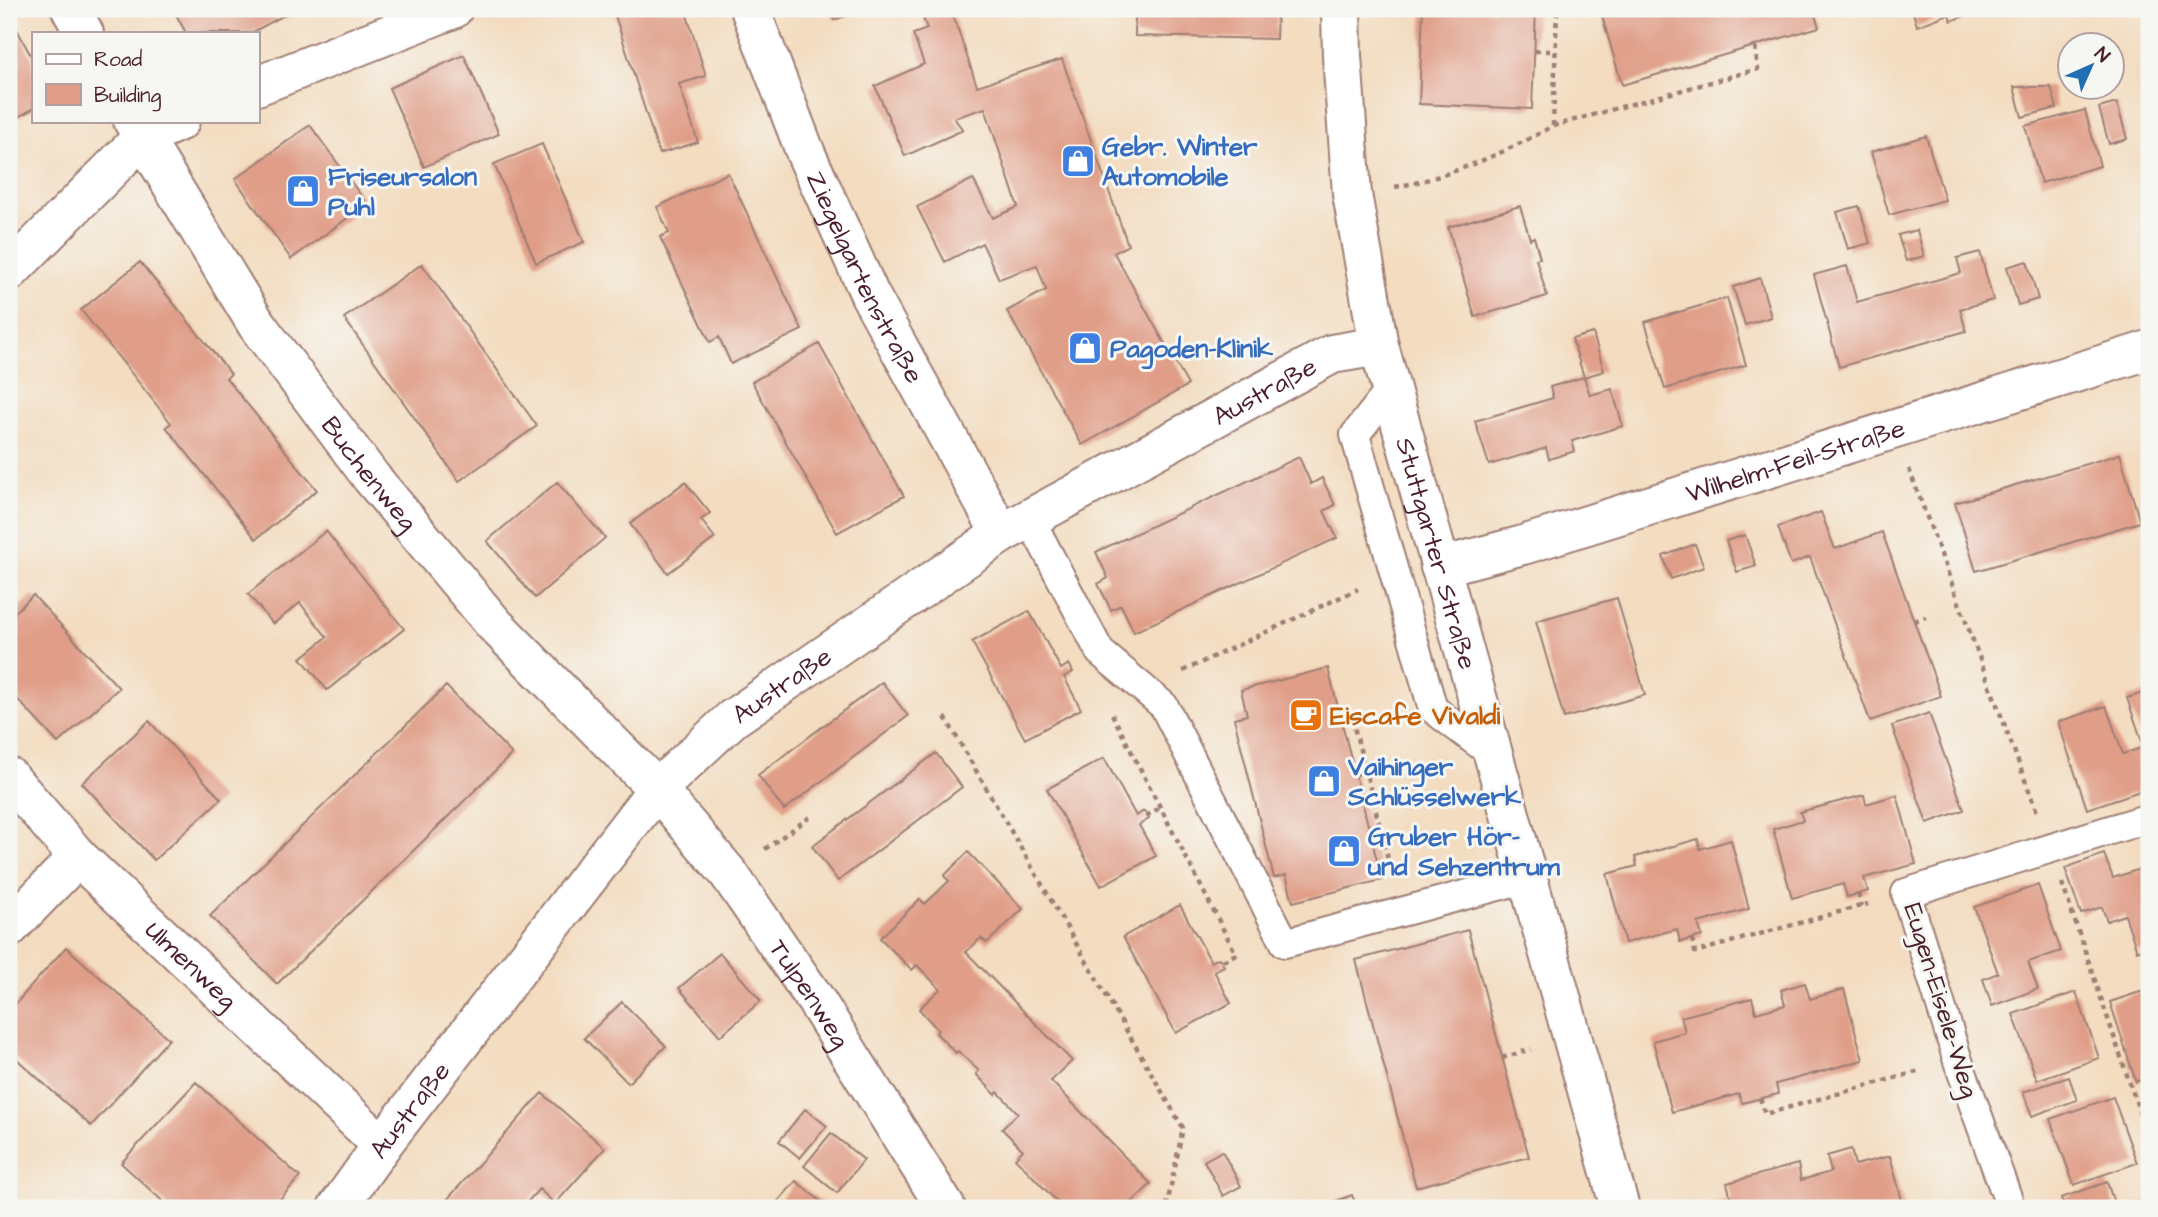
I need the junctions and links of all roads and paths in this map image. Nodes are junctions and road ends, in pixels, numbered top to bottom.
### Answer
1 (71, 9) edge
2 (453, 9) edge
3 (750, 9) edge
4 (1341, 9) edge
5 (1557, 9) edge
6 (83, 32) edge
7 (1755, 46) dead end
8 (1535, 51) dead end
9 (1555, 51) junction
10 (259, 85) edge
11 (175, 122) edge
12 (1553, 126) junction
13 (137, 129) edge
14 (1427, 181) dead end
15 (9, 272) edge
16 (1379, 346) junction
17 (2149, 349) edge
18 (1390, 390) junction
19 (1894, 429) junction
20 (1016, 527) junction
21 (1440, 568) junction
22 (1394, 572) junction
23 (1926, 617) dead end
24 (1914, 621) dead end
25 (1144, 689) junction
26 (1110, 711) dead end
27 (945, 717) dead end
28 (1342, 721) dead end
29 (1495, 756) junction
30 (1366, 772) junction
31 (1355, 774) dead end
32 (9, 777) edge
33 (657, 789) junction
34 (2032, 795) dead end
35 (1382, 802) dead end
36 (1374, 803) junction
37 (1161, 807) junction
38 (1146, 816) dead end
39 (810, 817) dead end
40 (2149, 818) edge
41 (1379, 824) junction
42 (1368, 827) dead end
43 (784, 835) dead end
44 (2051, 849) junction
45 (78, 857) junction
46 (1528, 878) junction
47 (1906, 893) junction
48 (1858, 894) dead end
49 (1862, 906) junction
50 (1401, 912) junction
51 (9, 928) edge
52 (1692, 939) dead end
53 (1221, 962) dead end
54 (1533, 1048) dead end
55 (1502, 1058) dead end
56 (1958, 1061) junction
57 (1760, 1098) dead end
58 (2149, 1140) edge
59 (382, 1145) junction
60 (337, 1208) edge
61 (946, 1208) edge
62 (1164, 1208) edge
63 (1620, 1208) edge
64 (2011, 1208) edge

1 - 6 street
2 - 10 street
3 - 20 street, Ziegelgartenstraße
4 - 16 street, Stuttgarter Straße
5 - 9 path
7 - 12 path
8 - 9 path
9 - 12 path
11 - 13 street
12 - 14 path
13 - 15 street
13 - 33 street, Buchenweg
16 - 18 street, Stuttgarter Straße
16 - 20 street, Austraße
17 - 19 street, Wilhelm-Feil-Straße
18 - 21 street, Stuttgarter Straße
18 - 22 lane
19 - 21 street, Wilhelm-Feil-Straße
19 - 34 path
20 - 25 lane
20 - 33 street, Austraße
21 - 29 street, Stuttgarter Straße
22 - 25 path
22 - 29 lane
23 - 24 path
25 - 50 lane
26 - 37 path
27 - 62 path
28 - 30 path
29 - 46 street, Stuttgarter Straße
30 - 31 path
30 - 36 path
32 - 45 street, Ulmenweg
33 - 59 street, Austraße
33 - 61 street, Tulpenweg
35 - 36 path
36 - 41 path
37 - 38 path
37 - 53 path
39 - 43 path
40 - 44 lane, Eugen-Eisele-Weg
41 - 42 path
41 - 50 path
44 - 47 lane, Eugen-Eisele-Weg
44 - 58 path
45 - 51 street
45 - 59 street, Ulmenweg
46 - 50 lane
46 - 63 street, Stuttgarter Straße
47 - 49 path
47 - 56 lane, Eugen-Eisele-Weg
48 - 49 path
49 - 52 path
54 - 55 path
56 - 57 path
56 - 64 lane, Eugen-Eisele-Weg
59 - 60 street, Austraße

